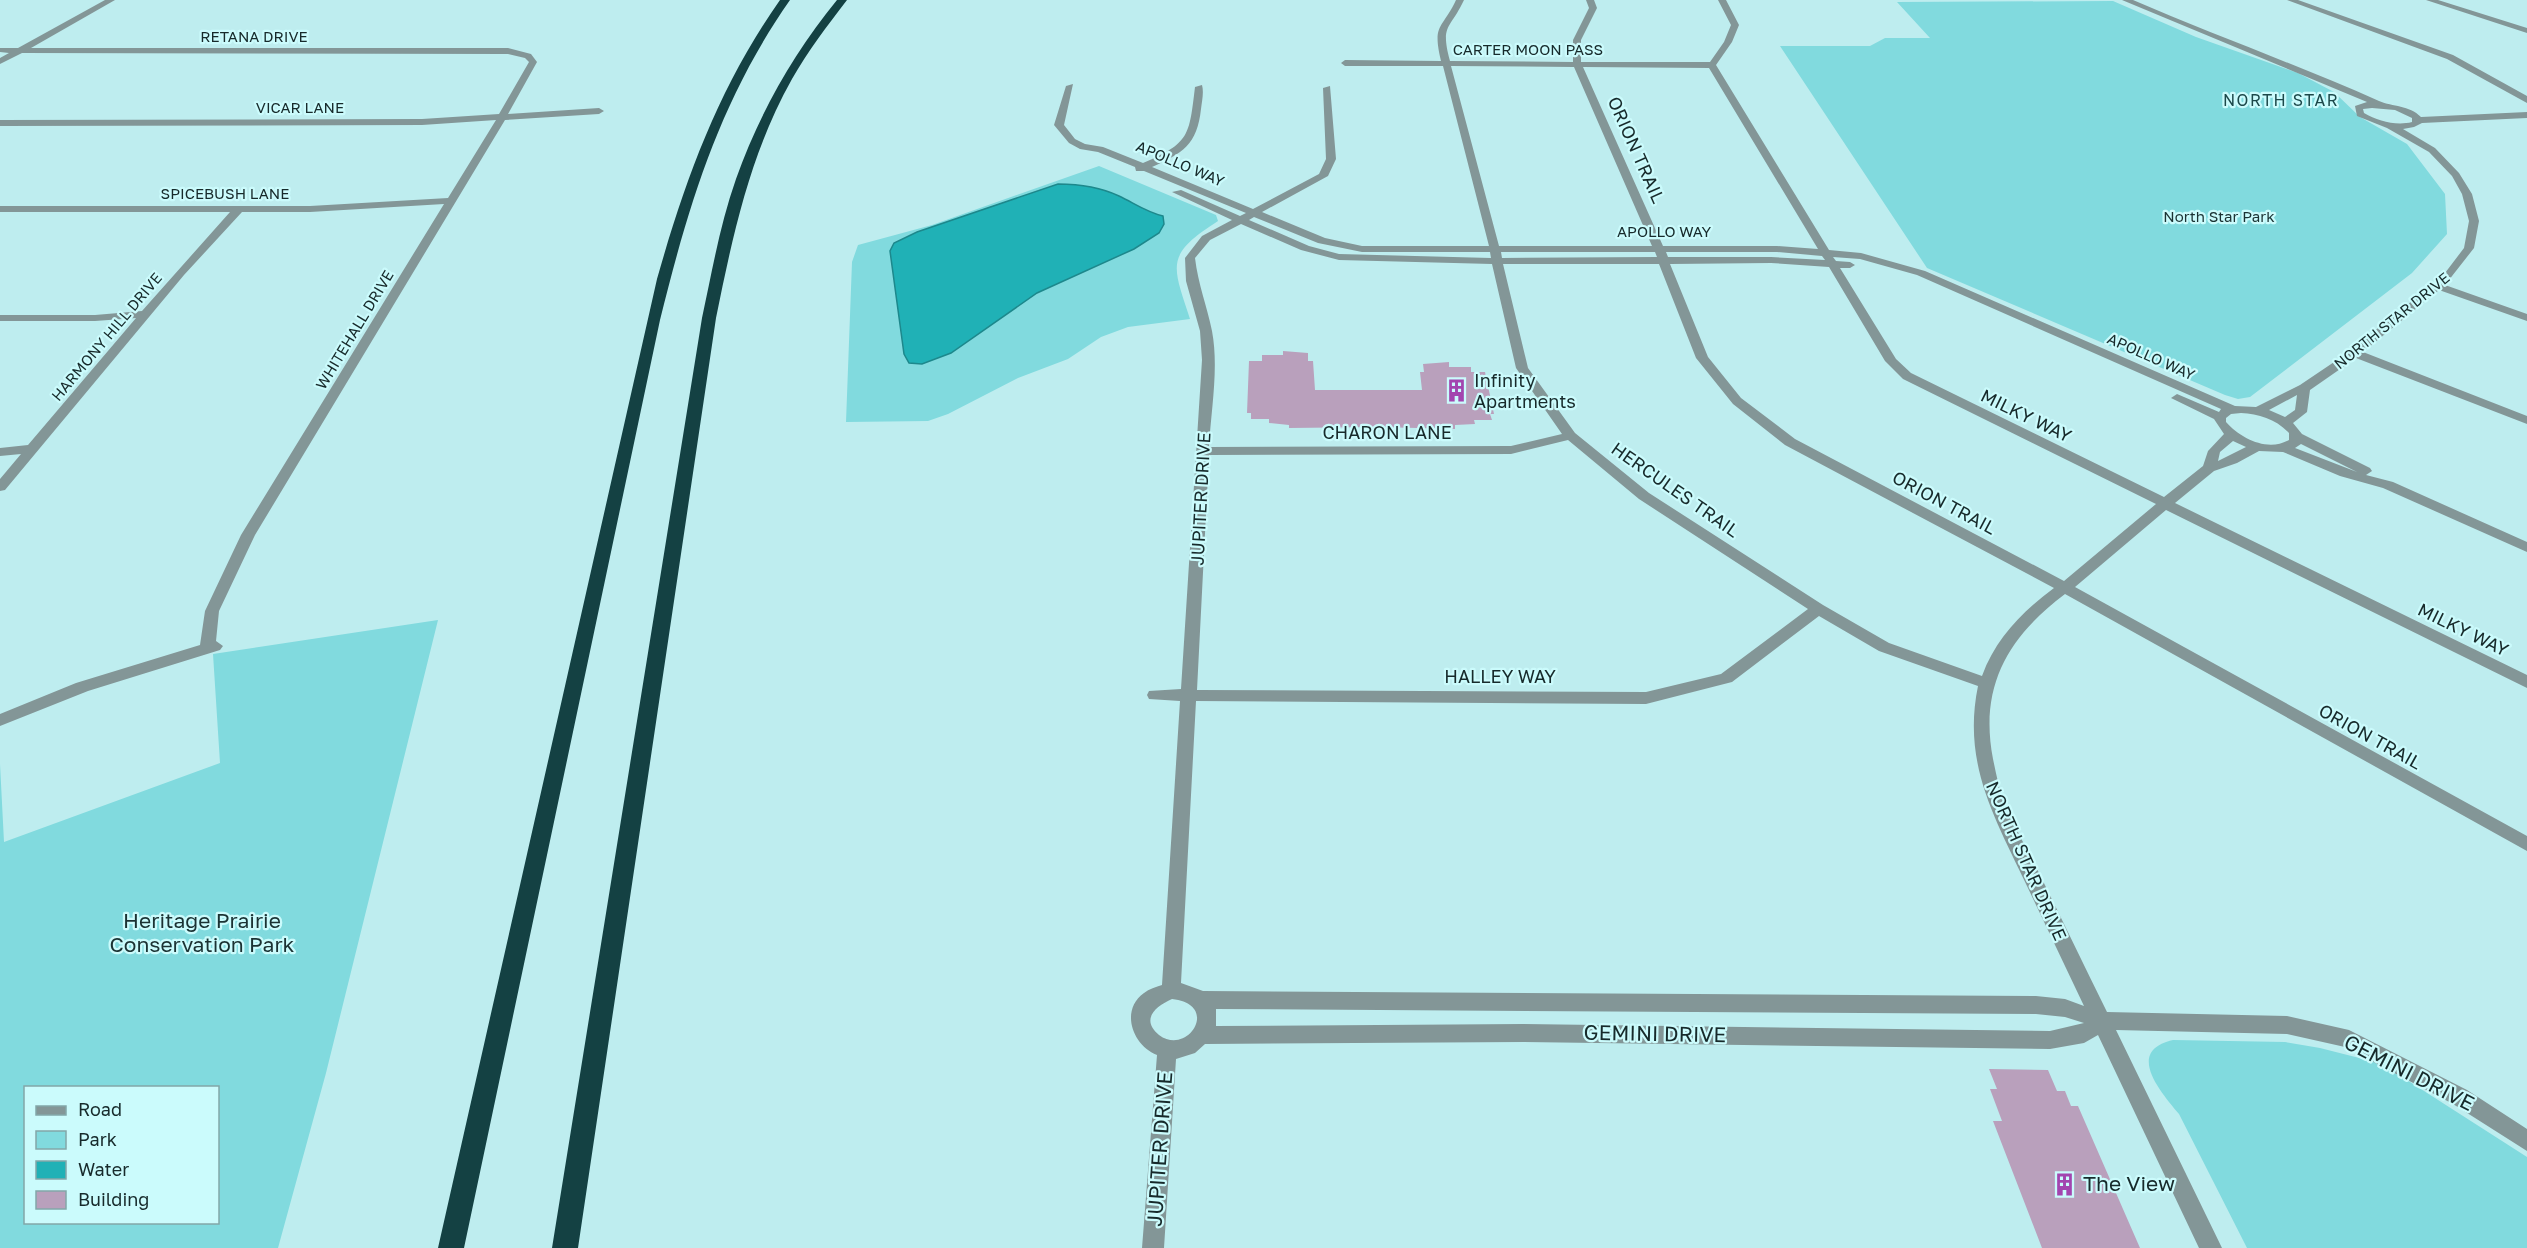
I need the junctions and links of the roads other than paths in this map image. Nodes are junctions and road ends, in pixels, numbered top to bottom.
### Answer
1 (111, 0) edge
2 (785, 0) edge
3 (842, 0) edge
4 (1460, 0) edge
5 (1590, 0) edge
6 (1722, 0) edge
7 (2126, 0) edge
8 (2291, 0) edge
9 (2430, 0) edge
10 (2527, 31) edge
11 (0, 50) edge
12 (19, 50) junction
13 (508, 51) joint
14 (0, 61) edge
15 (1345, 63) dead end
16 (1577, 63) junction
17 (1447, 64) junction
18 (1712, 65) junction
19 (2338, 85) junction
20 (1070, 86) dead end
21 (1199, 87) dead end
22 (1327, 88) dead end
23 (2527, 100) edge
24 (2380, 105) junction
25 (2361, 106) junction
26 (599, 111) dead end
27 (2405, 111) junction
28 (2527, 115) edge
29 (502, 116) junction
30 (2475, 116) junction
31 (0, 123) edge
32 (2414, 123) junction
33 (2387, 124) junction
34 (1083, 147) junction
35 (2432, 150) junction
36 (1144, 167) junction
37 (1131, 172) junction
38 (450, 201) junction
39 (0, 209) edge
40 (239, 209) junction
41 (1254, 213) junction
42 (1240, 220) junction
43 (1661, 254) junction
44 (1496, 255) junction
45 (1830, 257) junction
46 (2438, 285) junction
47 (144, 314) junction
48 (0, 318) edge
49 (2527, 318) edge
50 (2354, 353) junction
51 (2304, 388) junction
52 (2233, 410) junction
53 (2258, 411) junction
54 (2220, 417) junction
55 (2527, 420) edge
56 (2285, 422) junction
57 (2231, 435) junction
58 (1570, 436) junction
59 (2297, 437) junction
60 (2258, 446) junction
61 (32, 448) junction
62 (2285, 448) junction
63 (1203, 451) junction
64 (0, 452) edge
65 (2209, 468) junction
66 (2388, 485) junction
67 (0, 487) edge
68 (2164, 503) junction
69 (2527, 547) edge
70 (2065, 588) junction
71 (1818, 609) junction
72 (2527, 682) edge
73 (1986, 683) junction
74 (1155, 695) dead end
75 (1190, 695) junction
76 (0, 720) edge
77 (2527, 844) edge
78 (1171, 990) junction
79 (1201, 1000) junction
80 (2103, 1021) junction
81 (1202, 1035) junction
82 (1167, 1049) junction
83 (2527, 1141) edge
84 (451, 1248) edge
85 (565, 1248) edge
86 (1153, 1248) edge
87 (2211, 1248) edge

1 - 12 street
2 - 84 highway
3 - 85 highway
4 - 17 street, HERCULES TRAIL
5 - 16 street, ORION TRAIL
6 - 18 street
7 - 19 street
8 - 23 street
9 - 10 street
11 - 12 street, RETANA DRIVE
12 - 13 street, RETANA DRIVE
12 - 14 street
13 - 29 street, WHITEHALL DRIVE
15 - 17 street, CARTER MOON PASS
16 - 17 street, CARTER MOON PASS
16 - 18 street, CARTER MOON PASS
16 - 43 street, ORION TRAIL
17 - 44 street, HERCULES TRAIL
18 - 45 street, MILKY WAY
19 - 24 street
19 - 25 street
20 - 34 street, APOLLO WAY
21 - 36 street
22 - 41 street, JUPITER DRIVE
24 - 25 street
24 - 27 street
25 - 33 street
26 - 29 street, VICAR LANE
27 - 30 street
27 - 32 street, NORTH STAR DRIVE
28 - 30 street
29 - 31 street, VICAR LANE
29 - 38 street, WHITEHALL DRIVE
30 - 32 street
32 - 33 street
32 - 35 street, NORTH STAR DRIVE
33 - 35 street, NORTH STAR DRIVE
34 - 36 street, APOLLO WAY
34 - 37 street, APOLLO WAY
35 - 46 street, NORTH STAR DRIVE
36 - 37 street
36 - 41 street, APOLLO WAY
37 - 42 street, APOLLO WAY
38 - 40 street, SPICEBUSH LANE
38 - 76 street, WHITEHALL DRIVE
39 - 40 street, SPICEBUSH LANE
40 - 47 street, HARMONY HILL DRIVE
41 - 42 street, JUPITER DRIVE
41 - 44 street, APOLLO WAY
42 - 44 street, APOLLO WAY
42 - 63 street, JUPITER DRIVE
43 - 44 street, APOLLO WAY
43 - 45 street, APOLLO WAY
43 - 70 street, ORION TRAIL
44 - 58 street, HERCULES TRAIL
45 - 52 street, APOLLO WAY
45 - 54 street, APOLLO WAY
45 - 68 street, MILKY WAY
46 - 49 street
46 - 50 street, NORTH STAR DRIVE
47 - 48 street
47 - 61 street, HARMONY HILL DRIVE
50 - 51 street, NORTH STAR DRIVE
50 - 55 street
51 - 53 street, NORTH STAR DRIVE
51 - 56 street
52 - 53 street
52 - 54 street
53 - 56 street
54 - 57 street
56 - 59 street
57 - 60 street
57 - 65 street, NORTH STAR DRIVE
58 - 63 street, CHARON LANE
58 - 71 street, HERCULES TRAIL
59 - 62 street
59 - 66 street
60 - 62 street
60 - 65 street, NORTH STAR DRIVE
61 - 64 street
61 - 67 street, HARMONY HILL DRIVE
62 - 66 street
63 - 75 street, JUPITER DRIVE
65 - 68 street, NORTH STAR DRIVE
66 - 69 street
68 - 70 street, NORTH STAR DRIVE
68 - 72 street, MILKY WAY
70 - 73 street, NORTH STAR DRIVE
70 - 77 street, ORION TRAIL
71 - 73 street, HERCULES TRAIL
71 - 75 street, HALLEY WAY
73 - 80 street, NORTH STAR DRIVE
74 - 75 street, HALLEY WAY
75 - 78 street, JUPITER DRIVE
78 - 79 street
78 - 82 street
79 - 80 street, GEMINI DRIVE
79 - 81 street
80 - 81 street, GEMINI DRIVE
80 - 83 street, GEMINI DRIVE
80 - 87 street, NORTH STAR DRIVE
81 - 82 street
82 - 86 street, JUPITER DRIVE

